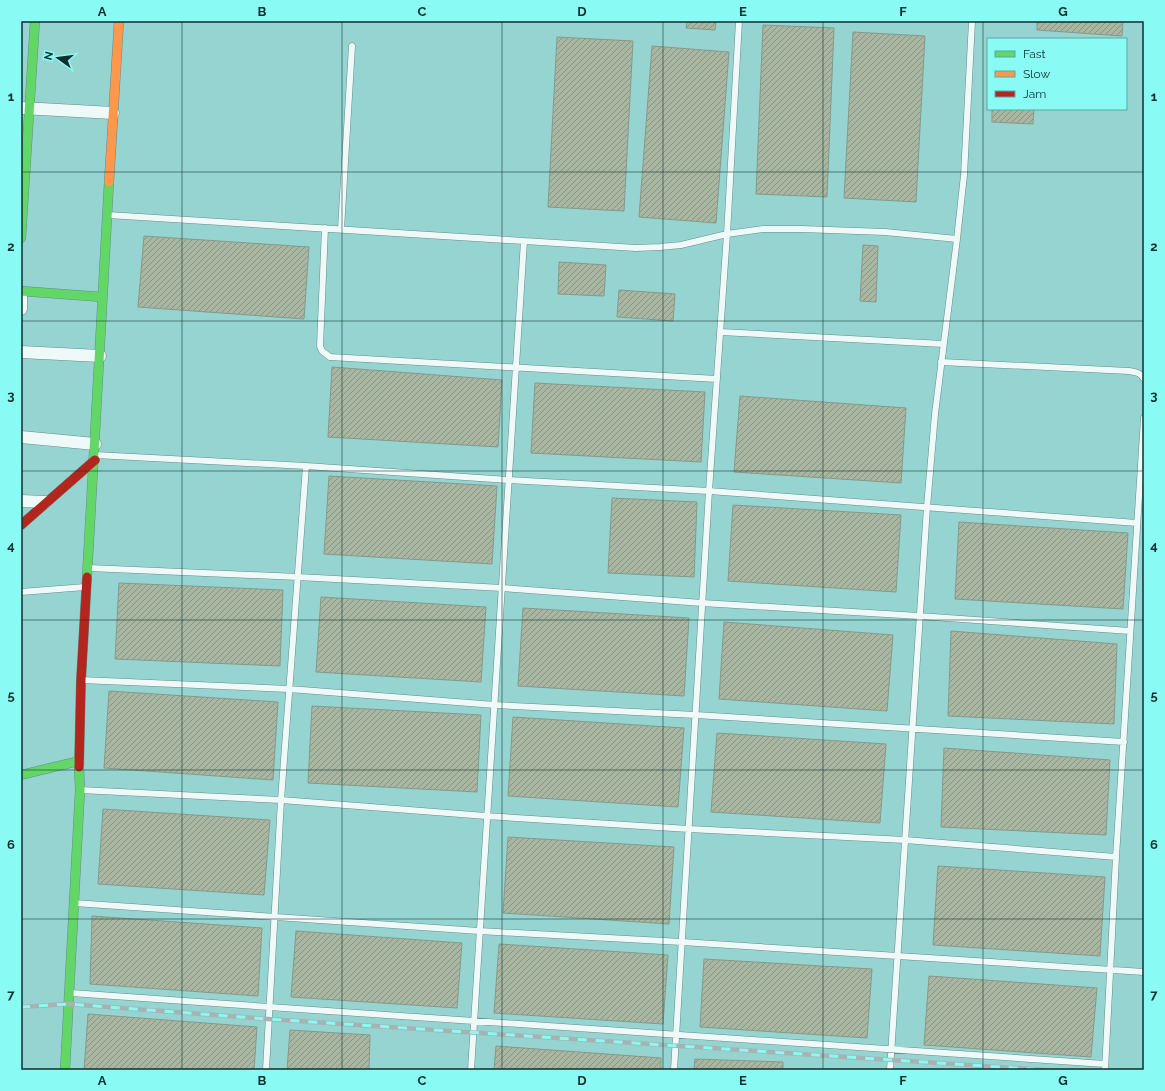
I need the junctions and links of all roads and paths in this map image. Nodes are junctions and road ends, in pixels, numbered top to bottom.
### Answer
1 (35, 21) edge
2 (119, 21) edge
3 (739, 21) edge
4 (972, 21) edge
5 (352, 46) dead end
6 (25, 108) edge
7 (113, 113) junction
8 (106, 215) junction
9 (326, 228) junction
10 (341, 229) junction
11 (728, 234) junction
12 (21, 238) edge
13 (957, 239) junction
14 (524, 241) junction
15 (21, 291) edge
16 (21, 297) edge
17 (102, 297) junction
18 (21, 309) edge
19 (721, 332) junction
20 (943, 344) junction
21 (21, 352) edge
22 (100, 356) junction
23 (941, 362) junction
24 (516, 368) junction
25 (717, 379) junction
26 (1144, 379) edge
27 (1144, 418) edge
28 (21, 437) edge
29 (95, 453) junction
30 (306, 466) junction
31 (508, 480) junction
32 (708, 491) junction
33 (21, 501) edge
34 (45, 502) junction
35 (927, 507) junction
36 (1137, 523) junction
37 (21, 525) edge
38 (89, 568) junction
39 (298, 577) junction
40 (88, 586) junction
41 (502, 588) junction
42 (21, 592) edge
43 (702, 603) junction
44 (919, 616) junction
45 (1130, 631) junction
46 (82, 680) junction
47 (290, 690) junction
48 (495, 705) junction
49 (696, 715) junction
50 (912, 730) junction
51 (1124, 742) junction
52 (79, 761) junction
53 (21, 775) edge
54 (80, 790) junction
55 (280, 800) junction
56 (486, 816) junction
57 (689, 829) junction
58 (905, 840) junction
59 (1116, 857) junction
60 (73, 903) junction
61 (273, 918) junction
62 (479, 931) junction
63 (682, 942) junction
64 (897, 956) junction
65 (1110, 970) junction
66 (1144, 972) edge
67 (70, 992) junction
68 (269, 1007) junction
69 (473, 1020) junction
70 (676, 1035) junction
71 (891, 1050) junction
72 (1105, 1067) edge
73 (65, 1070) edge
74 (266, 1070) edge
75 (471, 1070) edge
76 (674, 1070) edge
77 (890, 1070) edge

1 - 6 street
2 - 7 street
3 - 11 lane
4 - 13 lane
5 - 10 lane
6 - 7 street
6 - 12 street
7 - 8 street
8 - 9 lane
8 - 17 street
9 - 10 lane
9 - 24 lane
10 - 14 lane
11 - 13 lane
11 - 14 lane
11 - 19 lane
13 - 20 lane
14 - 24 lane
15 - 17 street
16 - 18 street
17 - 22 street
19 - 20 lane
19 - 25 lane
20 - 23 lane
21 - 22 street
22 - 29 street
23 - 26 lane
23 - 35 lane
24 - 25 lane
24 - 31 lane
25 - 32 lane
27 - 36 lane
28 - 29 street
29 - 30 lane
29 - 34 street
29 - 38 street
30 - 31 lane
30 - 39 lane
31 - 32 lane
31 - 41 lane
32 - 35 lane
32 - 43 lane
33 - 34 street
34 - 37 street
35 - 36 lane
35 - 44 lane
36 - 45 lane
38 - 39 lane
38 - 40 street
39 - 41 lane
39 - 47 lane
40 - 42 lane
40 - 46 street
41 - 43 lane
41 - 48 lane
43 - 44 lane
43 - 49 lane
44 - 45 lane
44 - 50 lane
45 - 51 lane
46 - 47 lane
46 - 52 street
47 - 48 lane
47 - 55 lane
48 - 49 lane
48 - 56 lane
49 - 50 lane
49 - 57 lane
50 - 51 lane
50 - 58 lane
51 - 59 lane
52 - 53 street
52 - 54 street
54 - 55 lane
54 - 60 street
55 - 56 lane
55 - 61 lane
56 - 57 lane
56 - 62 lane
57 - 58 lane
57 - 63 lane
58 - 59 lane
58 - 64 lane
59 - 65 lane
60 - 61 lane
60 - 67 street
61 - 62 lane
61 - 68 lane
62 - 63 lane
62 - 69 lane
63 - 64 lane
63 - 70 lane
64 - 65 lane
64 - 71 lane
65 - 66 lane
65 - 72 lane
67 - 68 lane
67 - 73 street
68 - 69 lane
68 - 74 lane
69 - 70 lane
69 - 75 lane
70 - 71 lane
70 - 76 lane
71 - 72 lane
71 - 77 lane

